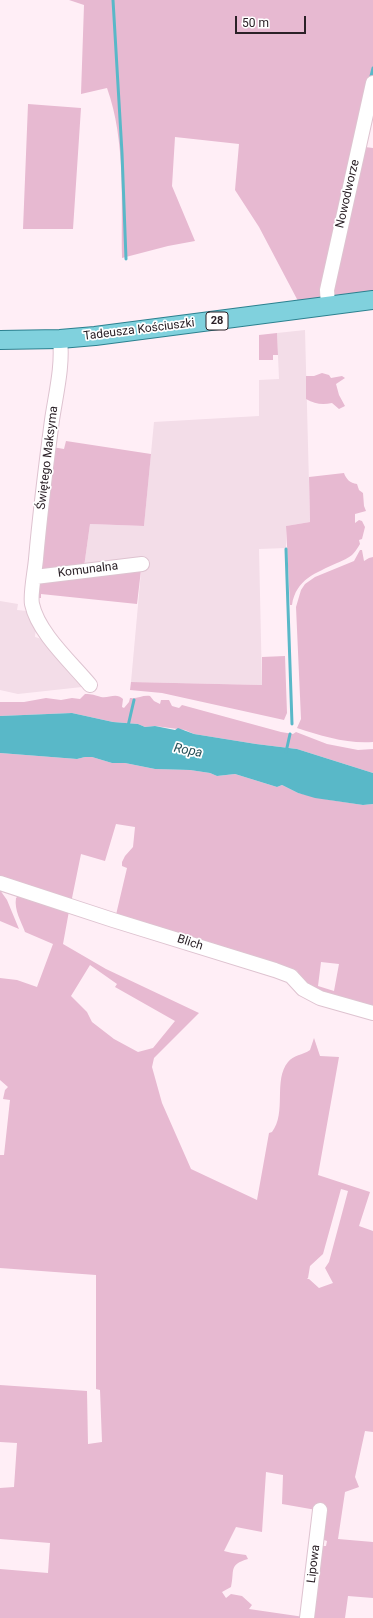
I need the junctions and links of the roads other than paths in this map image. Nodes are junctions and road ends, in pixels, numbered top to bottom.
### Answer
1 (373, 83) edge
2 (373, 300) edge
3 (328, 305) junction
4 (60, 339) junction
5 (0, 340) edge
6 (142, 564) dead end
7 (35, 577) junction
8 (90, 685) dead end
9 (0, 883) edge
10 (373, 1013) edge
11 (320, 1510) dead end
12 (308, 1618) edge

1 - 3 street, Nowodworze
2 - 3 main road, Tadeusza Kościuszki / 28
3 - 4 main road, Tadeusza Kościuszki / 28
4 - 5 main road, Tadeusza Kościuszki / 28
4 - 7 street, Świętego Maksyma
6 - 7 street, Komunalna
7 - 8 street, Świętego Maksyma
9 - 10 street, Blich
11 - 12 street, Lipowa

